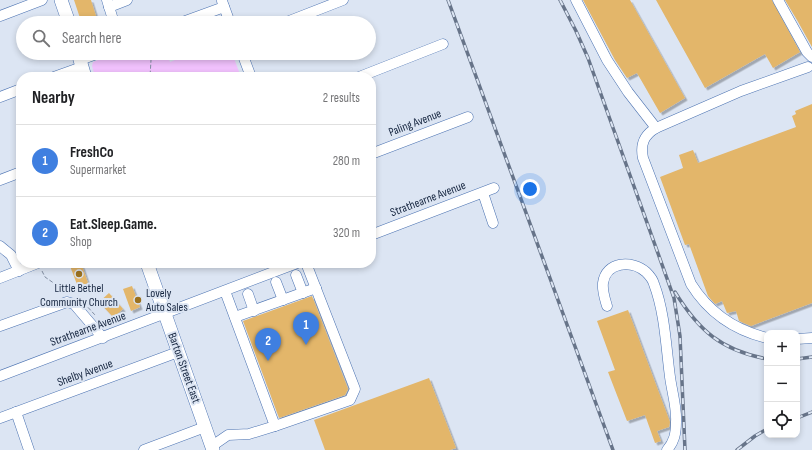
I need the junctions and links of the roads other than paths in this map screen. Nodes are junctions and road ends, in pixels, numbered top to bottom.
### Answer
1 (42, 0) edge
2 (61, 0) edge
3 (127, 0) edge
4 (343, 0) edge
5 (576, 0) edge
6 (778, 0) edge
7 (108, 3) edge
8 (222, 3) edge
9 (0, 16) edge
10 (66, 16) edge
11 (112, 16) edge
12 (195, 16) edge
13 (227, 16) edge
14 (302, 16) edge
15 (443, 44) dead end
16 (812, 57) edge
17 (245, 60) edge
18 (81, 64) edge
19 (808, 67) dead end
20 (64, 72) edge
21 (249, 72) edge
22 (372, 72) edge
23 (16, 91) edge
24 (0, 97) edge
25 (468, 117) dead end
26 (656, 128) junction
27 (376, 152) edge
28 (16, 174) edge
29 (0, 180) edge
30 (494, 188) dead end
31 (483, 193) junction
32 (493, 223) dead end
33 (376, 233) edge
34 (0, 246) edge
35 (16, 265) edge
36 (18, 268) edge
37 (26, 268) edge
38 (149, 268) edge
39 (284, 268) edge
40 (308, 268) edge
41 (19, 271) junction
42 (296, 275) dead end
43 (0, 278) edge
44 (276, 282) dead end
45 (316, 288) junction
46 (225, 291) junction
47 (304, 293) junction
48 (248, 294) dead end
49 (283, 300) junction
50 (607, 306) dead end
51 (254, 311) junction
52 (164, 314) junction
53 (235, 317) junction
54 (0, 326) edge
55 (764, 337) edge
56 (103, 338) junction
57 (812, 338) edge
58 (800, 339) edge
59 (178, 352) junction
60 (0, 376) edge
61 (16, 412) junction
62 (0, 418) edge
63 (275, 426) junction
64 (205, 427) junction
65 (213, 448) edge
66 (30, 450) edge
67 (144, 450) edge
68 (667, 450) edge

1 - 9 street
2 - 10 main road
3 - 7 street
4 - 14 street
5 - 26 street
6 - 16 street
7 - 11 street
8 - 12 street
8 - 13 street
15 - 22 street
17 - 21 street
18 - 20 street
19 - 26 street
23 - 24 street
25 - 27 street, Paling Avenue
26 - 55 street
28 - 29 street
30 - 31 street, Strathearne Avenue
31 - 32 street
31 - 33 street, Strathearne Avenue
34 - 35 street
36 - 41 street
37 - 41 street
38 - 52 main road, Barton Street East
39 - 46 street, Strathearne Avenue
40 - 45 street
41 - 43 street
42 - 47 street
44 - 49 street
45 - 47 street
45 - 63 street
46 - 52 street, Strathearne Avenue
46 - 53 street
47 - 49 street
48 - 51 street
49 - 51 street
50 - 68 street
51 - 53 street
52 - 56 street, Strathearne Avenue
52 - 59 main road, Barton Street East
53 - 63 street
54 - 56 street
56 - 60 street, Strathearne Avenue
57 - 58 street
59 - 61 street, Shelby Avenue
59 - 64 main road, Barton Street East
61 - 62 street, Shelby Avenue
61 - 66 street
63 - 65 street
64 - 65 main road, Barton Street East
64 - 67 street

